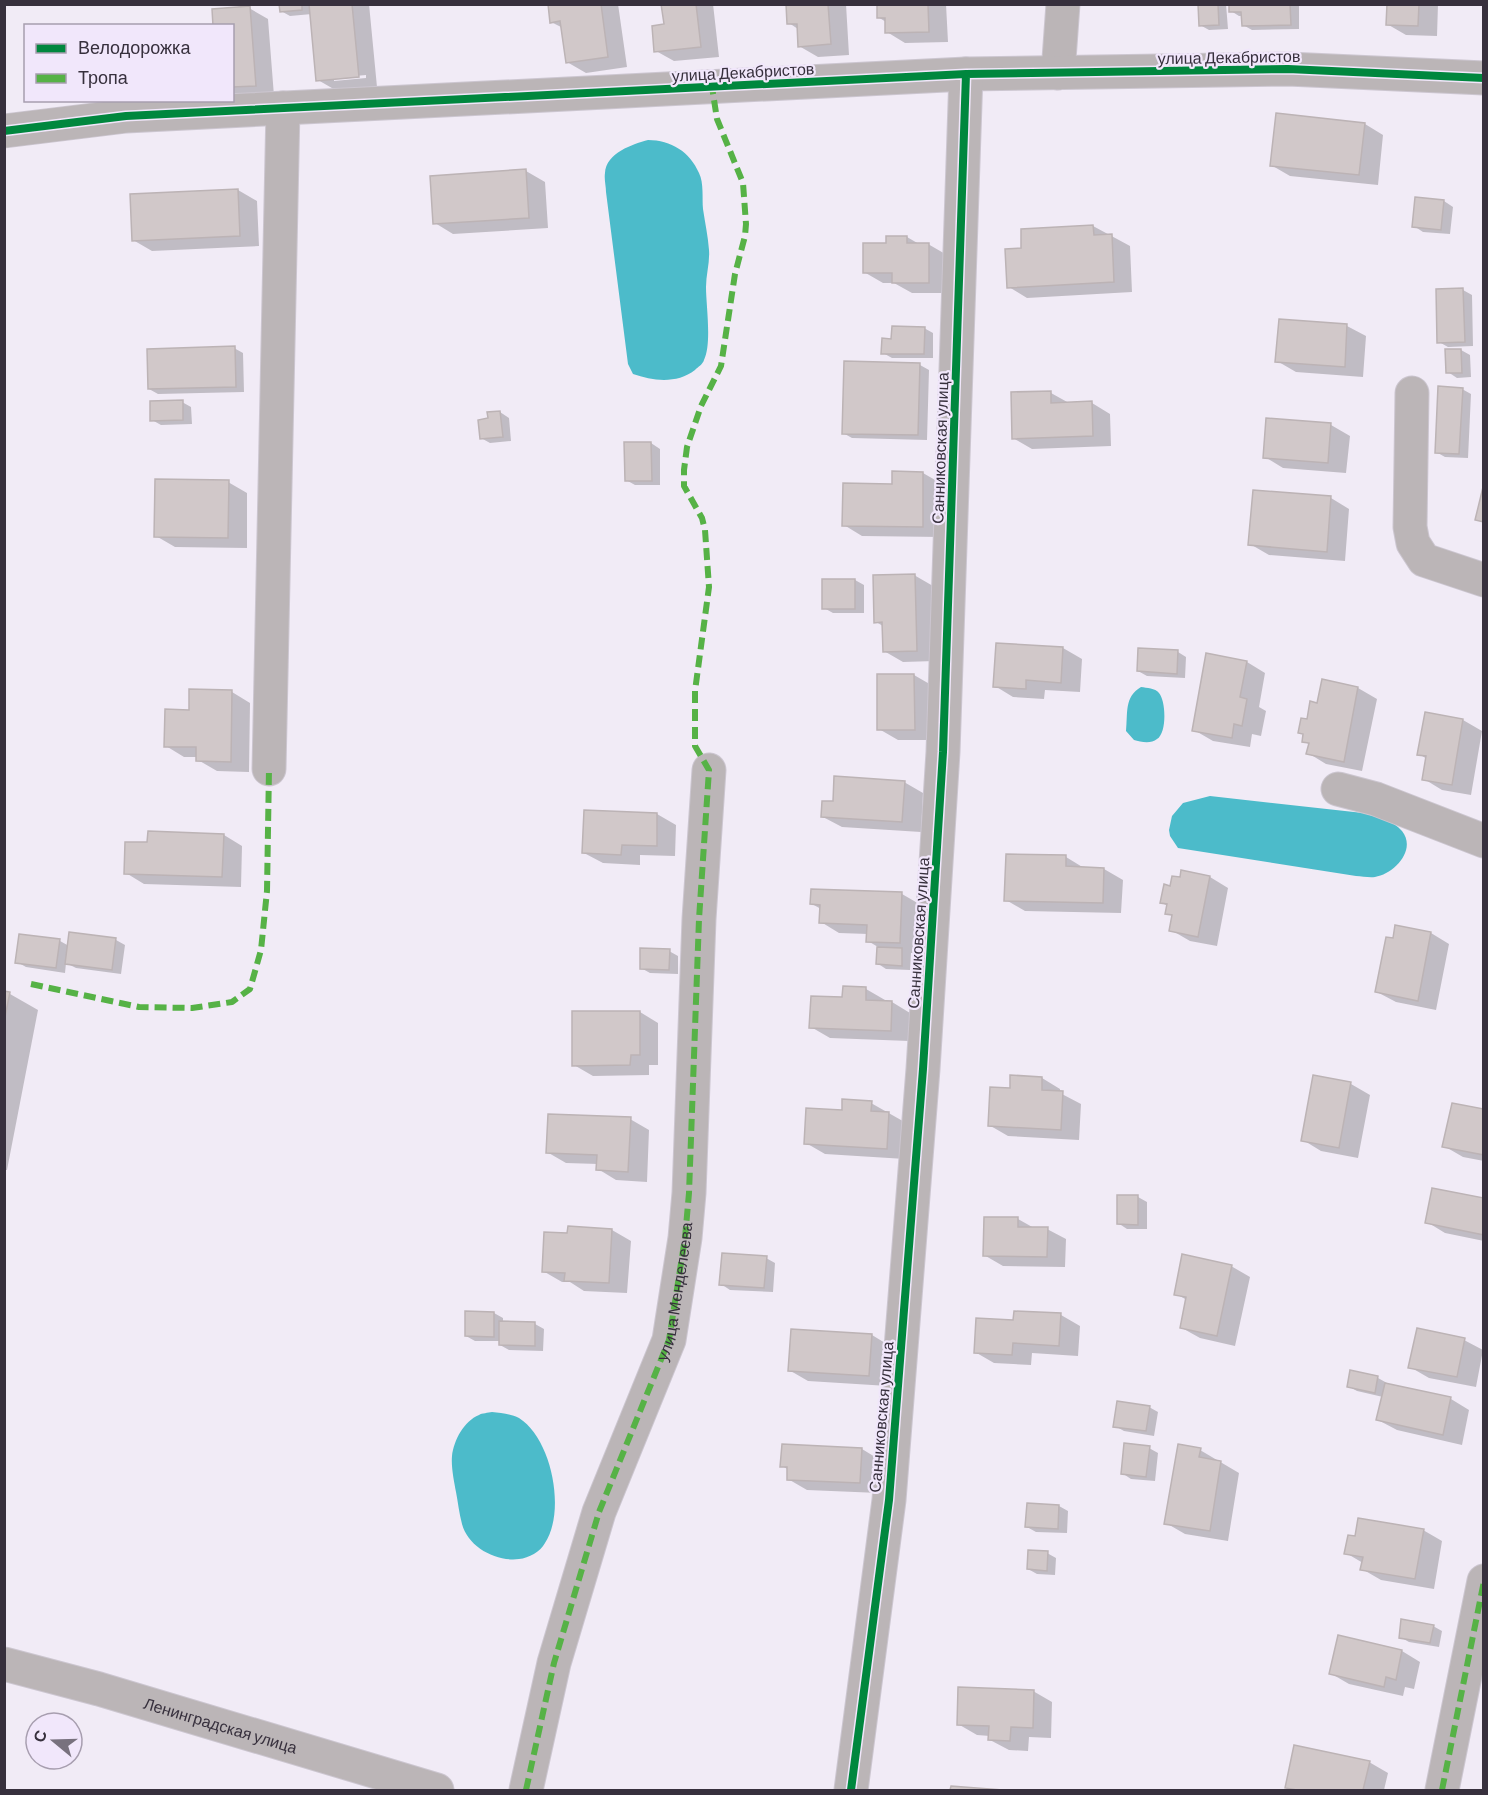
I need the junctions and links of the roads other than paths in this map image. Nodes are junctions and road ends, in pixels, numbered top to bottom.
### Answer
1 (1063, 4) edge
2 (1058, 73) junction
3 (966, 74) junction
4 (1484, 78) edge
5 (283, 108) junction
6 (4, 131) edge
7 (1412, 393) dead end
8 (1484, 580) edge
9 (269, 769) dead end
10 (709, 770) dead end
11 (1338, 789) dead end
12 (1484, 841) edge
13 (1484, 1581) edge
14 (4, 1664) edge
15 (436, 1791) edge
16 (526, 1791) edge
17 (851, 1791) edge
18 (1442, 1791) edge

1 - 2 street
2 - 3 street, улица Декабристов
2 - 4 street, улица Декабристов
3 - 5 street, улица Декабристов
3 - 17 street, Санниковская улица
5 - 6 street, улица Декабристов
5 - 9 street
7 - 8 street
10 - 16 street, улица Менделеева
11 - 12 street
13 - 18 street
14 - 15 street, Ленинградская улица

